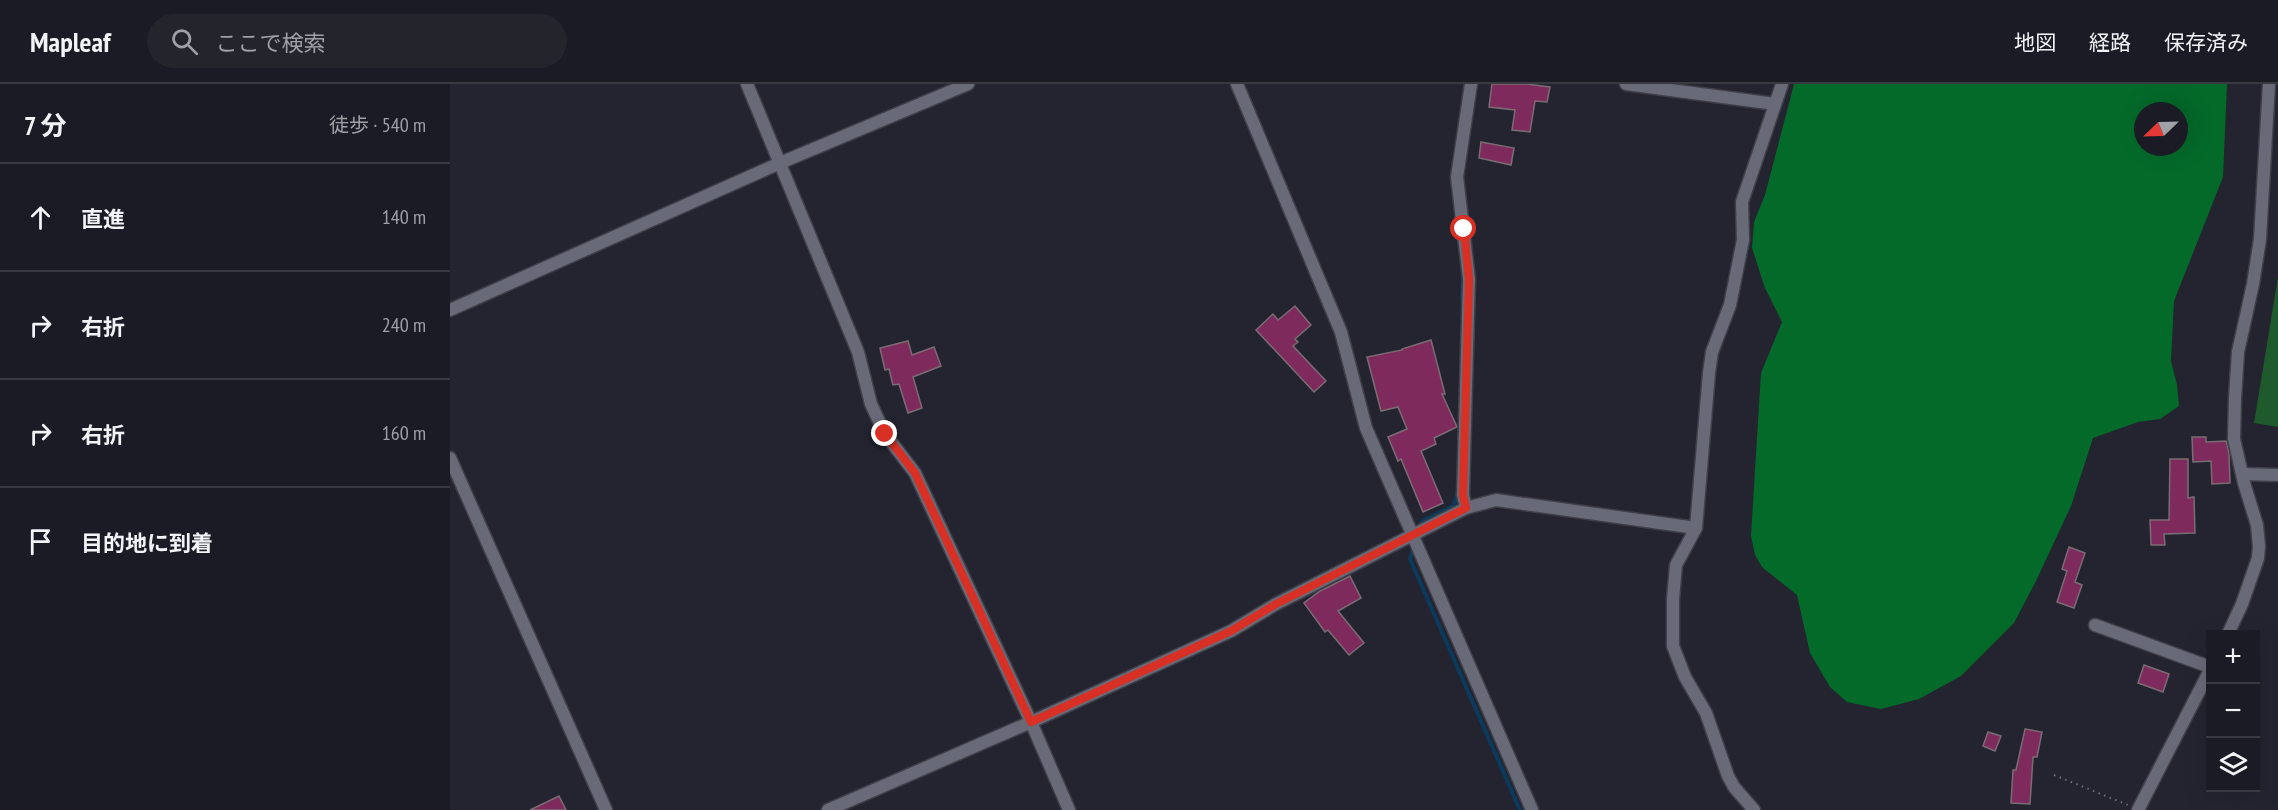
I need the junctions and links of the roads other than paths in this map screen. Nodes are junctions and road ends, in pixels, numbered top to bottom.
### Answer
1 (747, 84) edge
2 (968, 84) edge
3 (1237, 84) edge
4 (1471, 84) edge
5 (1626, 84) edge
6 (1782, 84) edge
7 (2269, 84) edge
8 (1775, 104) junction
9 (780, 163) junction
10 (450, 310) edge
11 (450, 458) edge
12 (2242, 474) junction
13 (2278, 475) edge
14 (1466, 508) junction
15 (1696, 528) junction
16 (1411, 534) junction
17 (2095, 625) dead end
18 (2230, 630) edge
19 (2206, 666) edge
20 (2206, 678) edge
21 (1031, 722) junction
22 (606, 810) edge
23 (828, 810) edge
24 (1069, 810) edge
25 (1532, 810) edge
26 (1754, 810) edge
27 (2139, 810) edge

1 - 9 street
2 - 9 street
3 - 16 street
4 - 14 street
5 - 8 street
6 - 8 street
7 - 12 street
8 - 15 street
9 - 10 street
9 - 21 street
11 - 22 street
12 - 13 street
12 - 18 street
14 - 15 street
14 - 16 street
15 - 26 street
16 - 21 street
16 - 25 street
17 - 19 street
20 - 27 street
21 - 23 street
21 - 24 street

